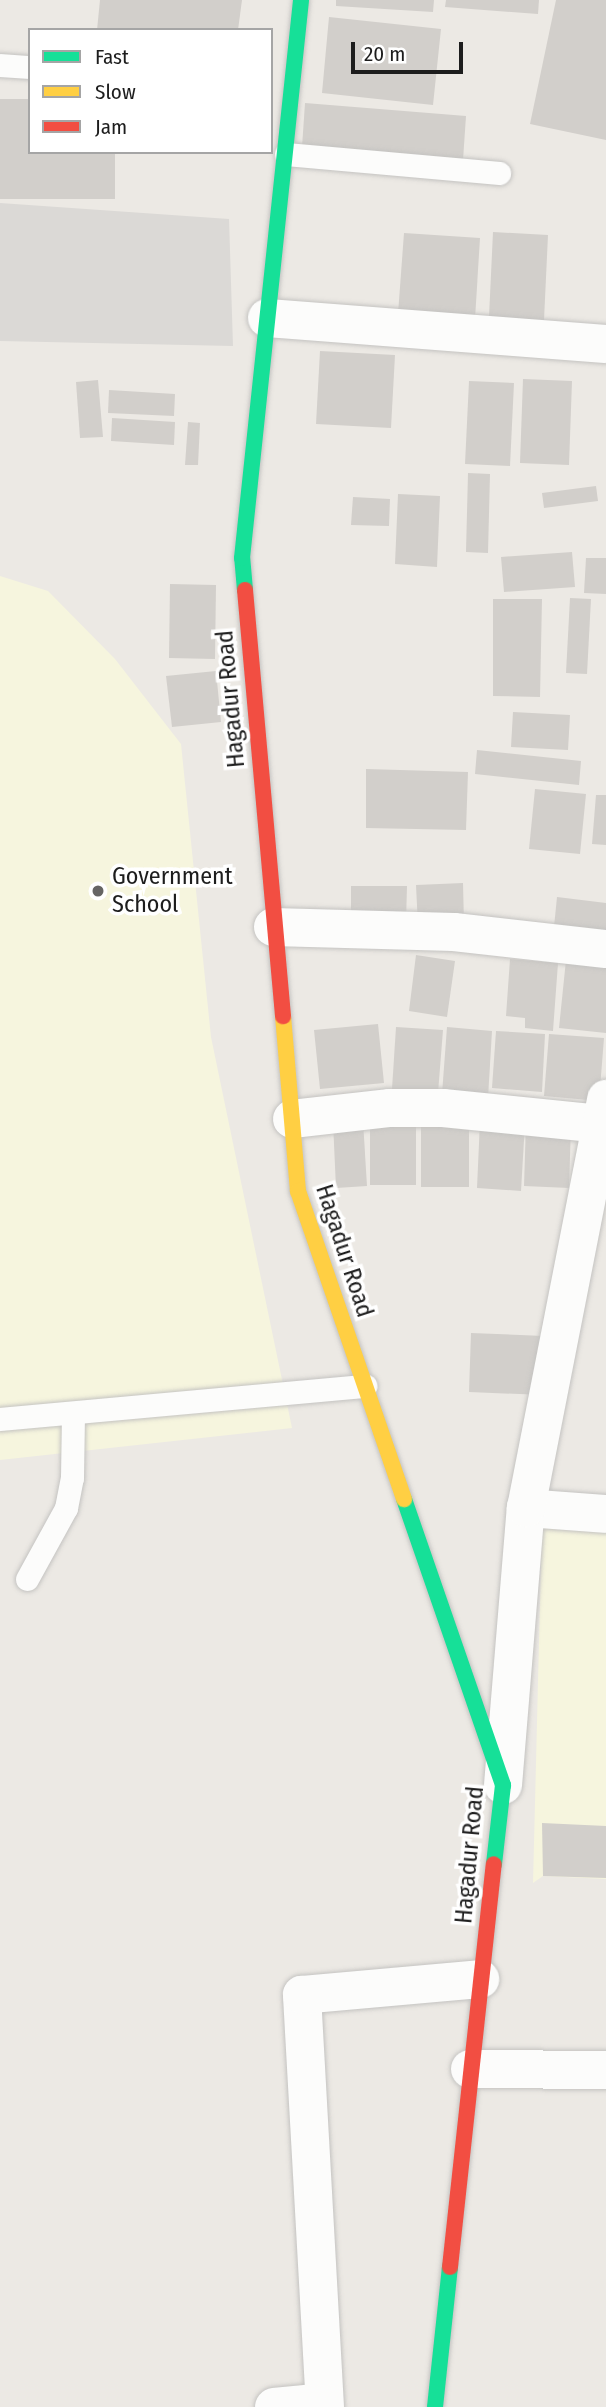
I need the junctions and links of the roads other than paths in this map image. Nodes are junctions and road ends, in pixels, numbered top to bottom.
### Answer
1 (301, 0) edge
2 (0, 65) edge
3 (28, 67) edge
4 (282, 81) edge
5 (286, 154) junction
6 (499, 173) dead end
7 (267, 318) junction
8 (606, 344) edge
9 (273, 927) junction
10 (606, 949) edge
11 (603, 1112) edge
12 (292, 1119) junction
13 (366, 1386) junction
14 (73, 1415) junction
15 (0, 1419) edge
16 (526, 1508) junction
17 (606, 1514) edge
18 (27, 1579) dead end
19 (503, 1785) junction
20 (480, 1979) junction
21 (470, 2069) junction
22 (606, 2070) edge
23 (325, 2405) edge
24 (274, 2407) edge
25 (435, 2407) edge

1 - 4 street, Hagadur Road
2 - 3 lane
4 - 5 street, Hagadur Road
5 - 6 lane
5 - 7 street, Hagadur Road
7 - 8 street
7 - 9 street, Hagadur Road
9 - 10 street
9 - 12 street, Hagadur Road
11 - 12 street
11 - 16 street
12 - 13 street, Hagadur Road
13 - 14 lane
13 - 19 street, Hagadur Road
14 - 15 lane
14 - 18 lane
16 - 17 street
16 - 19 street
19 - 20 street, Hagadur Road
20 - 21 street, Hagadur Road
20 - 23 street
21 - 22 street
21 - 25 street, Hagadur Road
23 - 24 street

